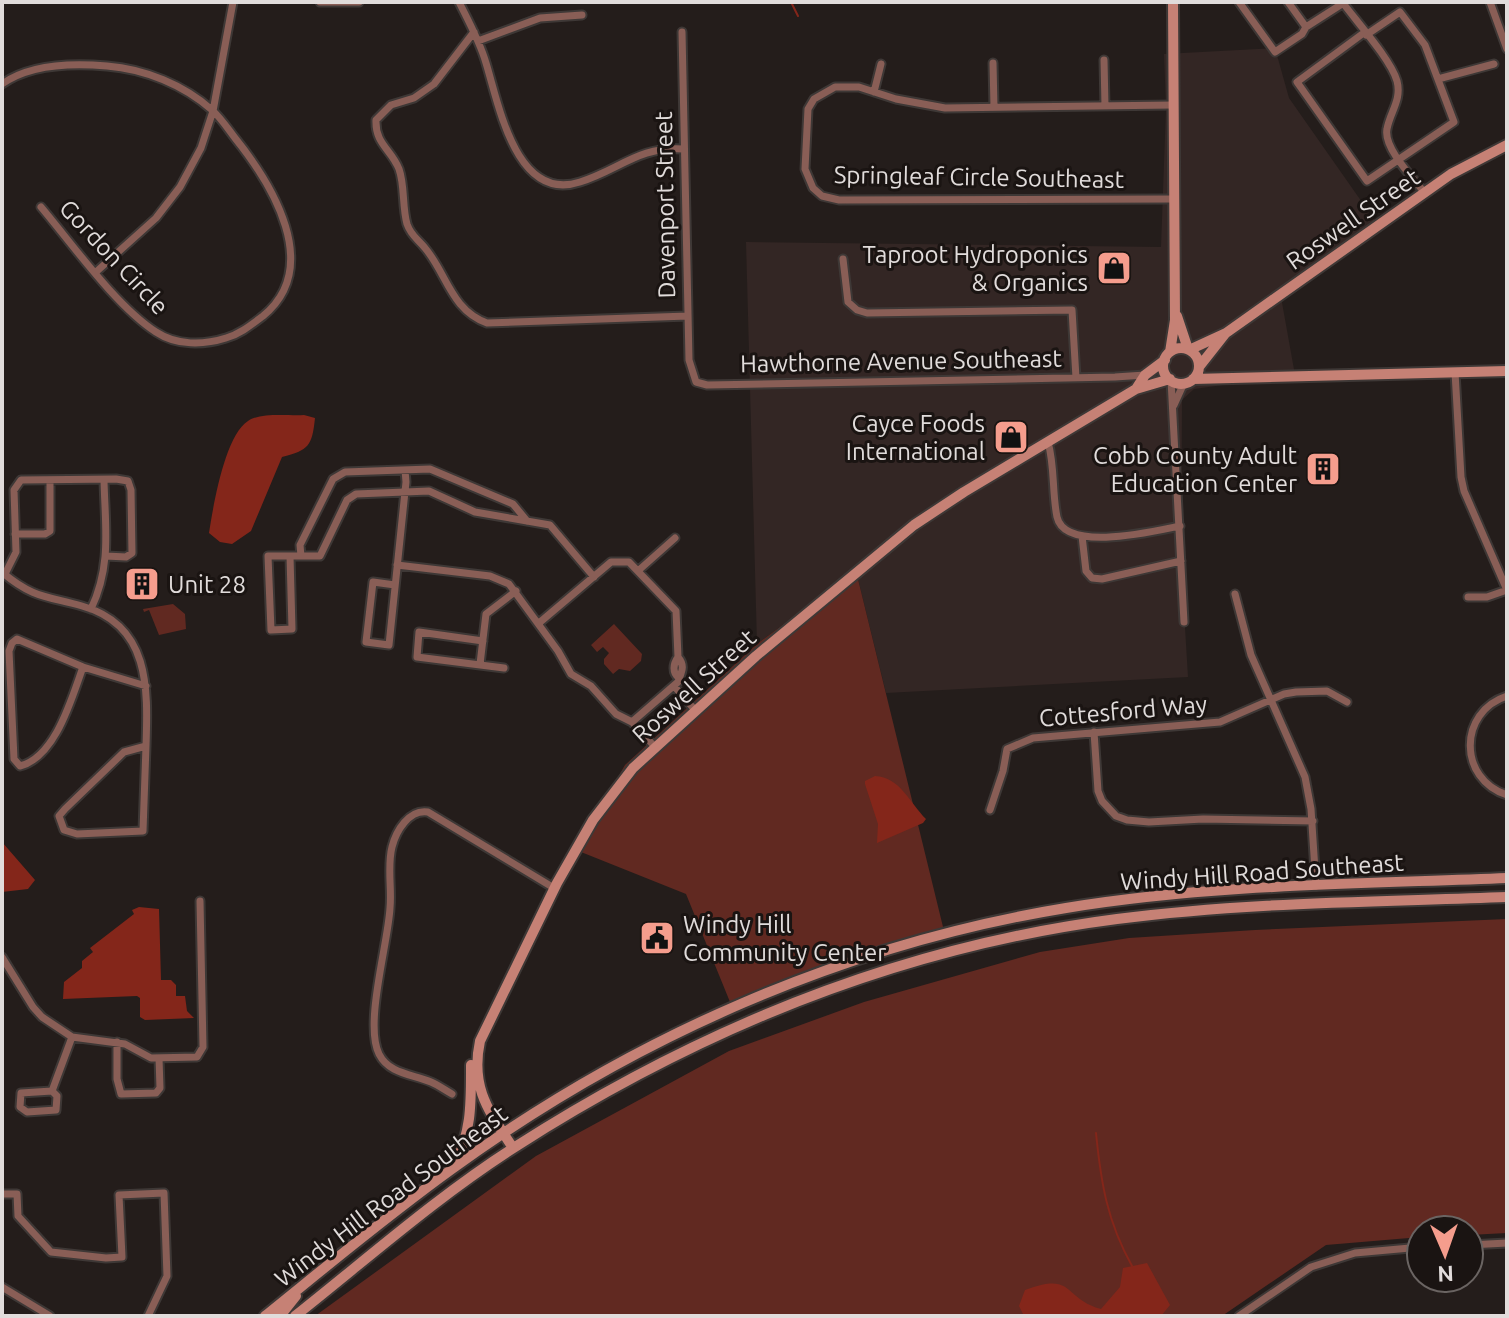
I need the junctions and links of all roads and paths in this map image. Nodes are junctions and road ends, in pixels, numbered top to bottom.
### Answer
1 (233, 2) edge
2 (320, 2) edge
3 (359, 2) edge
4 (459, 2) edge
5 (1173, 2) edge
6 (1239, 2) edge
7 (1288, 2) edge
8 (1490, 2) edge
9 (1344, 3) edge
10 (582, 15) dead end
11 (1306, 27) junction
12 (682, 32) dead end
13 (1366, 34) junction
14 (476, 36) junction
15 (1507, 49) edge
16 (1104, 60) dead end
17 (993, 63) dead end
18 (881, 64) dead end
19 (1494, 64) dead end
20 (1438, 79) junction
21 (2, 84) edge
22 (874, 92) junction
23 (1173, 105) junction
24 (1105, 106) junction
25 (994, 107) junction
26 (213, 111) junction
27 (1507, 145) edge
28 (683, 149) junction
29 (1398, 159) junction
30 (1425, 193) junction
31 (1173, 199) junction
32 (41, 207) dead end
33 (843, 259) dead end
34 (96, 272) junction
35 (1175, 311) junction
36 (688, 316) junction
37 (1226, 333) junction
38 (1189, 350) junction
39 (1168, 356) junction
40 (1199, 367) junction
41 (1507, 371) edge
42 (1455, 372) junction
43 (1145, 375) junction
44 (692, 377) joint
45 (1115, 377) junction
46 (1076, 378) junction
47 (1239, 379) junction
48 (1171, 380) junction
49 (1188, 381) junction
50 (1133, 390) junction
51 (1174, 405) junction
52 (1048, 442) junction
53 (405, 470) junction
54 (50, 480) junction
55 (104, 480) junction
56 (405, 493) junction
57 (527, 521) junction
58 (1180, 526) junction
59 (15, 534) junction
60 (1082, 536) junction
61 (675, 538) dead end
62 (106, 556) junction
63 (290, 556) junction
64 (301, 556) junction
65 (1181, 561) junction
66 (397, 565) junction
67 (639, 570) junction
68 (4, 573) edge
69 (594, 577) junction
70 (395, 585) junction
71 (1507, 590) edge
72 (516, 591) junction
73 (1235, 594) dead end
74 (1468, 597) dead end
75 (91, 609) junction
76 (1184, 622) dead end
77 (539, 623) junction
78 (483, 641) junction
79 (480, 664) junction
80 (83, 667) junction
81 (504, 668) dead end
82 (146, 686) junction
83 (674, 686) junction
84 (1507, 696) edge
85 (1270, 700) junction
86 (1347, 702) dead end
87 (695, 710) junction
88 (632, 722) junction
89 (1094, 732) junction
90 (146, 746) junction
91 (655, 747) junction
92 (1507, 795) edge
93 (990, 810) dead end
94 (1313, 821) junction
95 (1507, 878) edge
96 (1316, 886) junction
97 (554, 888) junction
98 (1507, 897) edge
99 (200, 901) dead end
100 (2, 957) edge
101 (72, 1037) junction
102 (480, 1041) junction
103 (117, 1042) junction
104 (159, 1058) junction
105 (52, 1091) junction
106 (452, 1094) dead end
107 (504, 1134) junction
108 (513, 1148) junction
109 (451, 1170) junction
110 (2, 1194) edge
111 (1507, 1243) edge
112 (1485, 1244) edge
113 (1405, 1248) edge
114 (304, 1285) junction
115 (2, 1287) edge
116 (50, 1316) edge
117 (148, 1316) edge
118 (265, 1316) edge
119 (280, 1316) edge
120 (295, 1316) edge
121 (1239, 1316) edge

1 - 26 street
2 - 3 street
4 - 14 street
5 - 23 main road
6 - 11 street
7 - 11 street
8 - 15 street
9 - 11 street
9 - 13 street
10 - 14 street
12 - 28 street, Davenport Street
13 - 20 street
13 - 29 street
13 - 29 street
14 - 28 street
14 - 36 street
16 - 24 street
17 - 25 street
18 - 22 street
19 - 20 street
20 - 29 street
21 - 26 street, Gordon Circle
22 - 25 street, Springleaf Circle Southeast
22 - 31 street, Springleaf Circle Southeast
23 - 24 street, Springleaf Circle Southeast
23 - 31 main road
24 - 25 street, Springleaf Circle Southeast
26 - 34 street
26 - 34 street, Gordon Circle
27 - 30 main road, Roswell Street
28 - 36 street, Davenport Street
29 - 30 street
30 - 37 main road, Roswell Street
31 - 35 main road
32 - 34 street, Gordon Circle
33 - 46 street
35 - 38 main road
35 - 39 main road
36 - 44 street, Davenport Street
37 - 38 main road, Roswell Street
37 - 40 main road, Roswell Street
38 - 39 main road
38 - 40 main road
39 - 43 main road, Roswell Street
39 - 48 main road
40 - 47 main road
40 - 49 main road
41 - 42 main road
42 - 47 main road
42 - 71 street
43 - 45 street, Hawthorne Avenue Southeast
43 - 50 main road, Roswell Street
44 - 46 street, Hawthorne Avenue Southeast
45 - 46 street, Hawthorne Avenue Southeast
45 - 50 street
47 - 49 main road
48 - 49 main road
48 - 50 main road, Roswell Street
48 - 51 street
49 - 51 street
50 - 52 main road, Roswell Street
51 - 58 street
52 - 60 street
52 - 87 main road, Roswell Street
53 - 56 street
53 - 57 street
53 - 64 street
54 - 55 street
54 - 59 street
54 - 59 street
55 - 62 street
55 - 62 street
56 - 57 street
56 - 64 street
56 - 66 street
57 - 69 street
58 - 60 street
58 - 65 street
59 - 68 street
60 - 65 street
61 - 67 street
62 - 75 street
63 - 63 street
63 - 64 street
65 - 76 street
66 - 70 street
66 - 72 street
67 - 69 street
67 - 83 street
68 - 75 street
69 - 77 street
70 - 70 street
71 - 74 street
72 - 77 street
72 - 78 street
73 - 85 street
75 - 82 street
77 - 88 street
78 - 79 street
78 - 79 street
79 - 81 street
80 - 80 street
80 - 82 street
82 - 90 street
83 - 87 street
83 - 88 street
84 - 92 street
85 - 86 street, Cottesford Way
85 - 89 street, Cottesford Way
85 - 94 street
87 - 91 main road, Roswell Street
88 - 91 street
89 - 93 street, Cottesford Way
89 - 94 street
90 - 90 street
91 - 97 main road, Roswell Street
94 - 96 street
95 - 96 main road, Windy Hill Road Southeast
96 - 107 main road, Windy Hill Road Southeast
97 - 102 main road, Roswell Street
97 - 106 street
98 - 108 main road, Windy Hill Road Southeast
99 - 104 street
100 - 101 street
101 - 103 street
101 - 105 street
102 - 107 main road, Roswell Street
102 - 109 main road
103 - 104 street
103 - 104 street
105 - 105 street
107 - 108 main road, Roswell Street
107 - 109 main road, Windy Hill Road Southeast
108 - 120 main road, Windy Hill Road Southeast
109 - 114 main road, Windy Hill Road Southeast
110 - 117 street
111 - 112 street
113 - 121 street
114 - 118 main road, Windy Hill Road Southeast
114 - 119 main road
115 - 116 street

